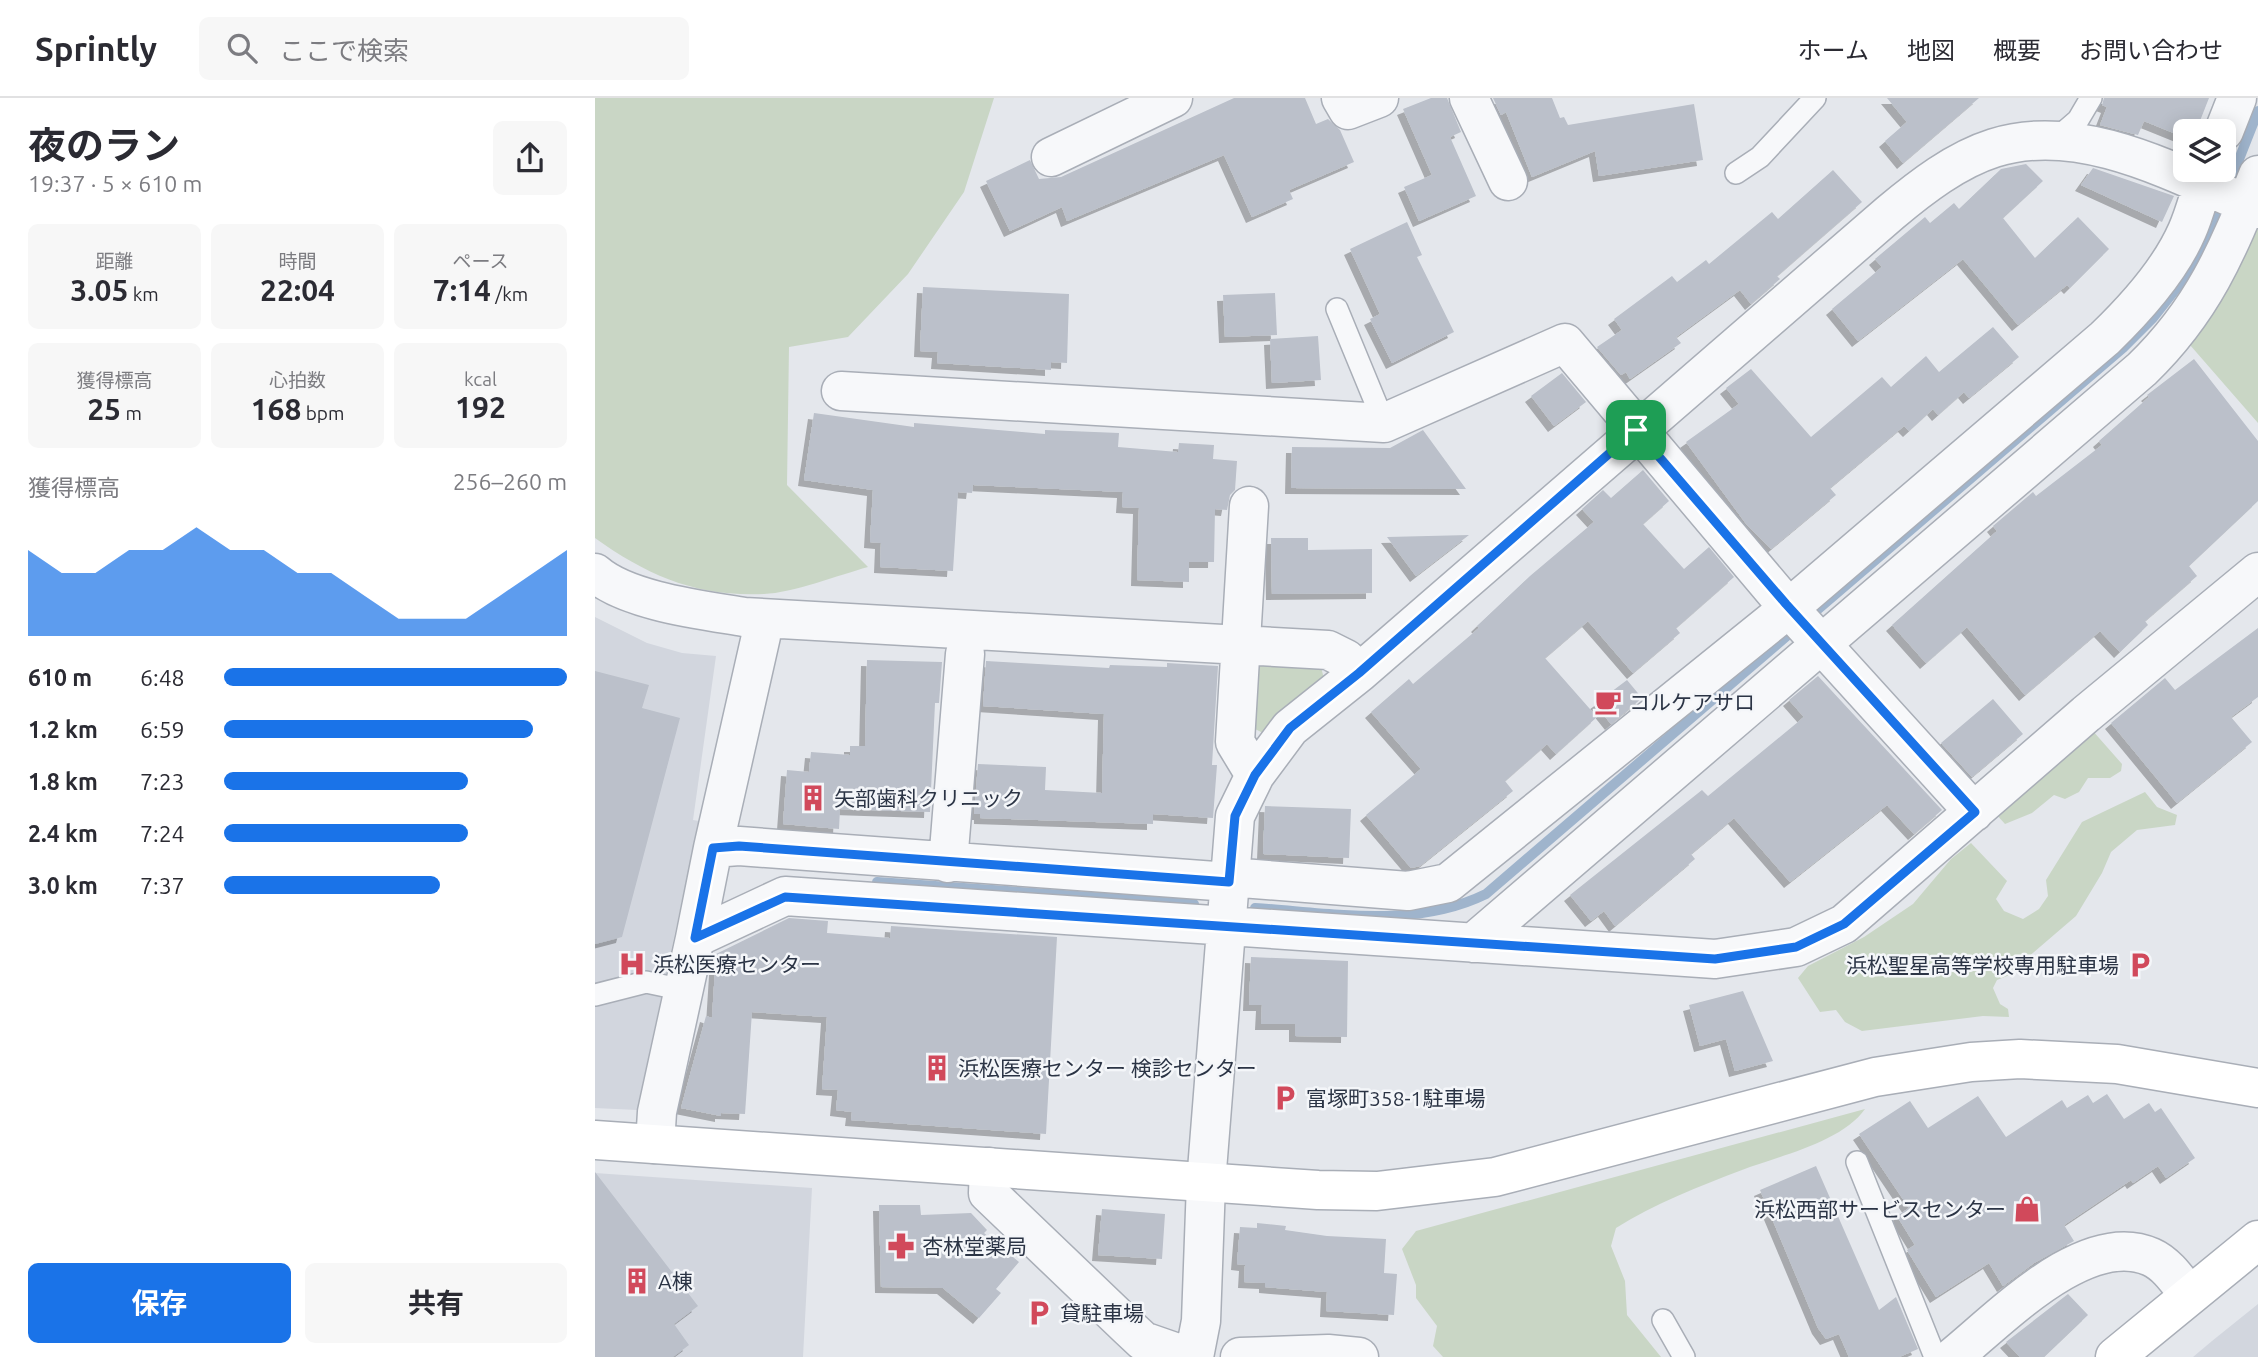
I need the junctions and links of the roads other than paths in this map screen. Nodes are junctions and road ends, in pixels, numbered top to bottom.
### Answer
1 (1341, 98) edge
2 (1379, 98) edge
3 (1469, 98) edge
4 (1815, 98) edge
5 (2091, 98) edge
6 (2237, 98) edge
7 (1175, 99) edge
8 (2229, 119) edge
9 (2056, 139) junction
10 (1051, 157) dead end
11 (2173, 168) edge
12 (1736, 173) dead end
13 (1508, 181) dead end
14 (2203, 182) edge
15 (2218, 182) edge
16 (2254, 196) edge
17 (1337, 309) dead end
18 (841, 391) dead end
19 (1384, 423) junction
20 (1636, 430) junction
21 (1249, 506) dead end
22 (2258, 572) edge
23 (595, 573) edge
24 (1789, 608) junction
25 (761, 636) dead end
26 (1820, 642) junction
27 (1241, 646) junction
28 (965, 654) dead end
29 (1359, 673) junction
30 (1255, 775) junction
31 (1975, 812) junction
32 (713, 848) junction
33 (948, 863) junction
34 (1229, 880) junction
35 (1226, 928) junction
36 (695, 938) junction
37 (1473, 943) junction
38 (684, 990) junction
39 (595, 995) edge
40 (2258, 1088) edge
41 (595, 1140) edge
42 (655, 1144) junction
43 (1857, 1162) dead end
44 (989, 1167) junction
45 (1206, 1183) junction
46 (2258, 1240) edge
47 (2189, 1294) junction
48 (1663, 1320) dead end
49 (1192, 1357) edge
50 (1240, 1357) edge
51 (1359, 1357) edge
52 (1683, 1357) edge
53 (1935, 1357) edge
54 (1953, 1357) edge
55 (2115, 1357) edge

1 - 2 street
3 - 13 street
4 - 12 lane
5 - 9 lane
6 - 8 street
7 - 10 street
9 - 11 street
9 - 20 street
14 - 24 street
15 - 16 street
16 - 26 street
17 - 19 lane
18 - 19 street
19 - 20 street
20 - 24 street
20 - 29 street
21 - 27 street
22 - 31 street
23 - 27 street
24 - 26 street
24 - 34 street
25 - 32 street
26 - 31 street
26 - 37 street
27 - 29 street
27 - 30 street
28 - 33 street
29 - 30 street
30 - 34 street
31 - 37 street
32 - 33 street
32 - 36 street
33 - 34 street
34 - 35 street
35 - 36 street
35 - 37 street
35 - 45 street
36 - 38 street
38 - 39 lane
38 - 42 street
40 - 45 street
41 - 42 street
42 - 44 street
43 - 53 lane
44 - 45 street
44 - 49 street
45 - 49 street
46 - 47 street
47 - 54 street
47 - 55 street
48 - 52 lane
50 - 51 street

